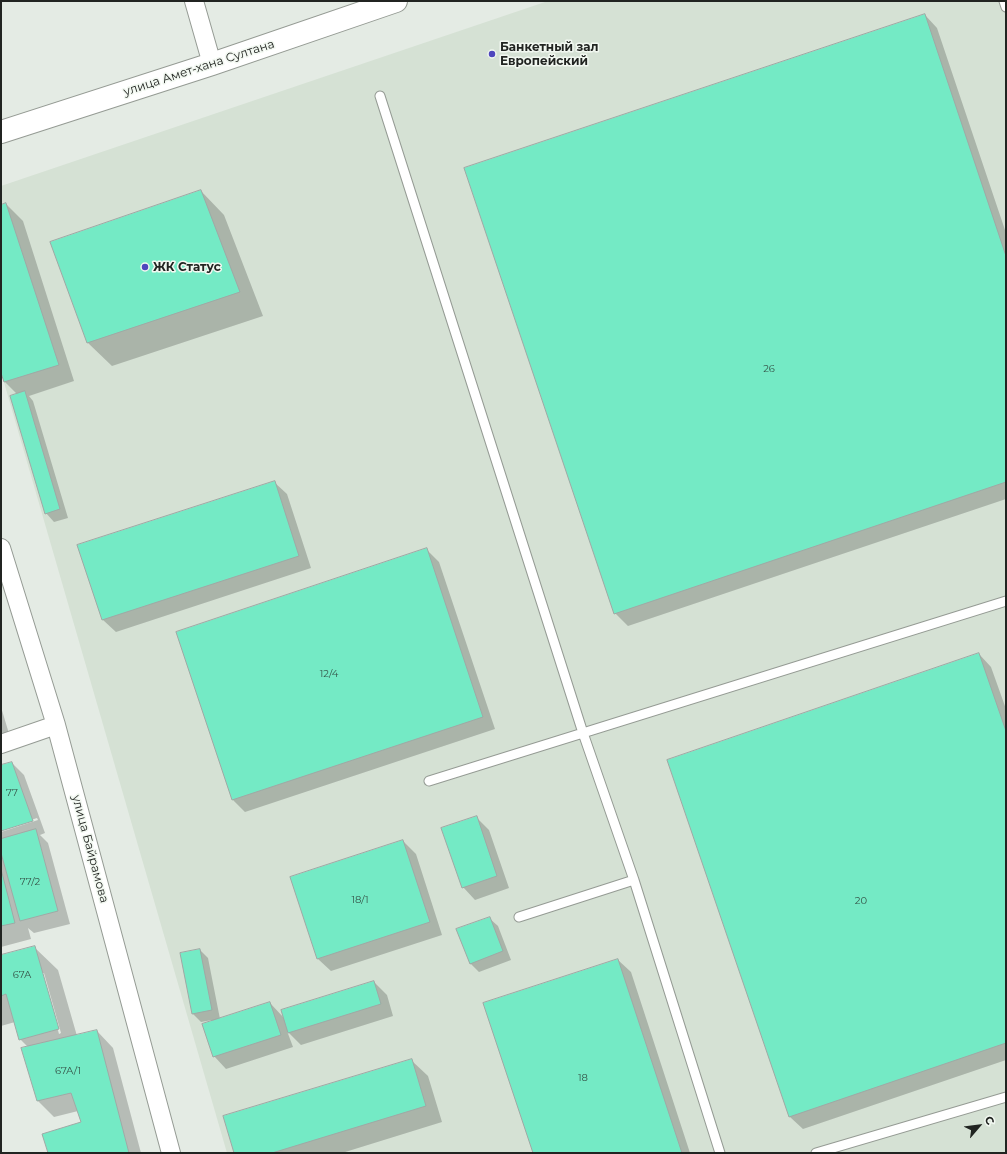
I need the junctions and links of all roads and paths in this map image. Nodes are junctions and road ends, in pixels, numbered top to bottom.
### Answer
1 (194, 1) edge
2 (396, 1) edge
3 (1004, 1) edge
4 (1006, 7) edge
5 (212, 64) junction
6 (380, 96) dead end
7 (1, 132) edge
8 (1, 548) edge
9 (1006, 601) edge
10 (56, 725) junction
11 (583, 733) junction
12 (1, 744) edge
13 (429, 782) dead end
14 (634, 880) junction
15 (518, 916) dead end
16 (1006, 1097) edge
17 (171, 1153) edge
18 (720, 1153) edge
19 (816, 1153) edge

1 - 5 street
2 - 5 main road, улица Амет-хана Султана
3 - 4 lane
5 - 7 main road, улица Амет-хана Султана
6 - 11 lane
8 - 10 street, улица Байрамова
9 - 11 lane
10 - 12 street
10 - 17 street, улица Байрамова
11 - 13 lane
11 - 14 lane
14 - 15 lane
14 - 18 lane
16 - 19 lane

